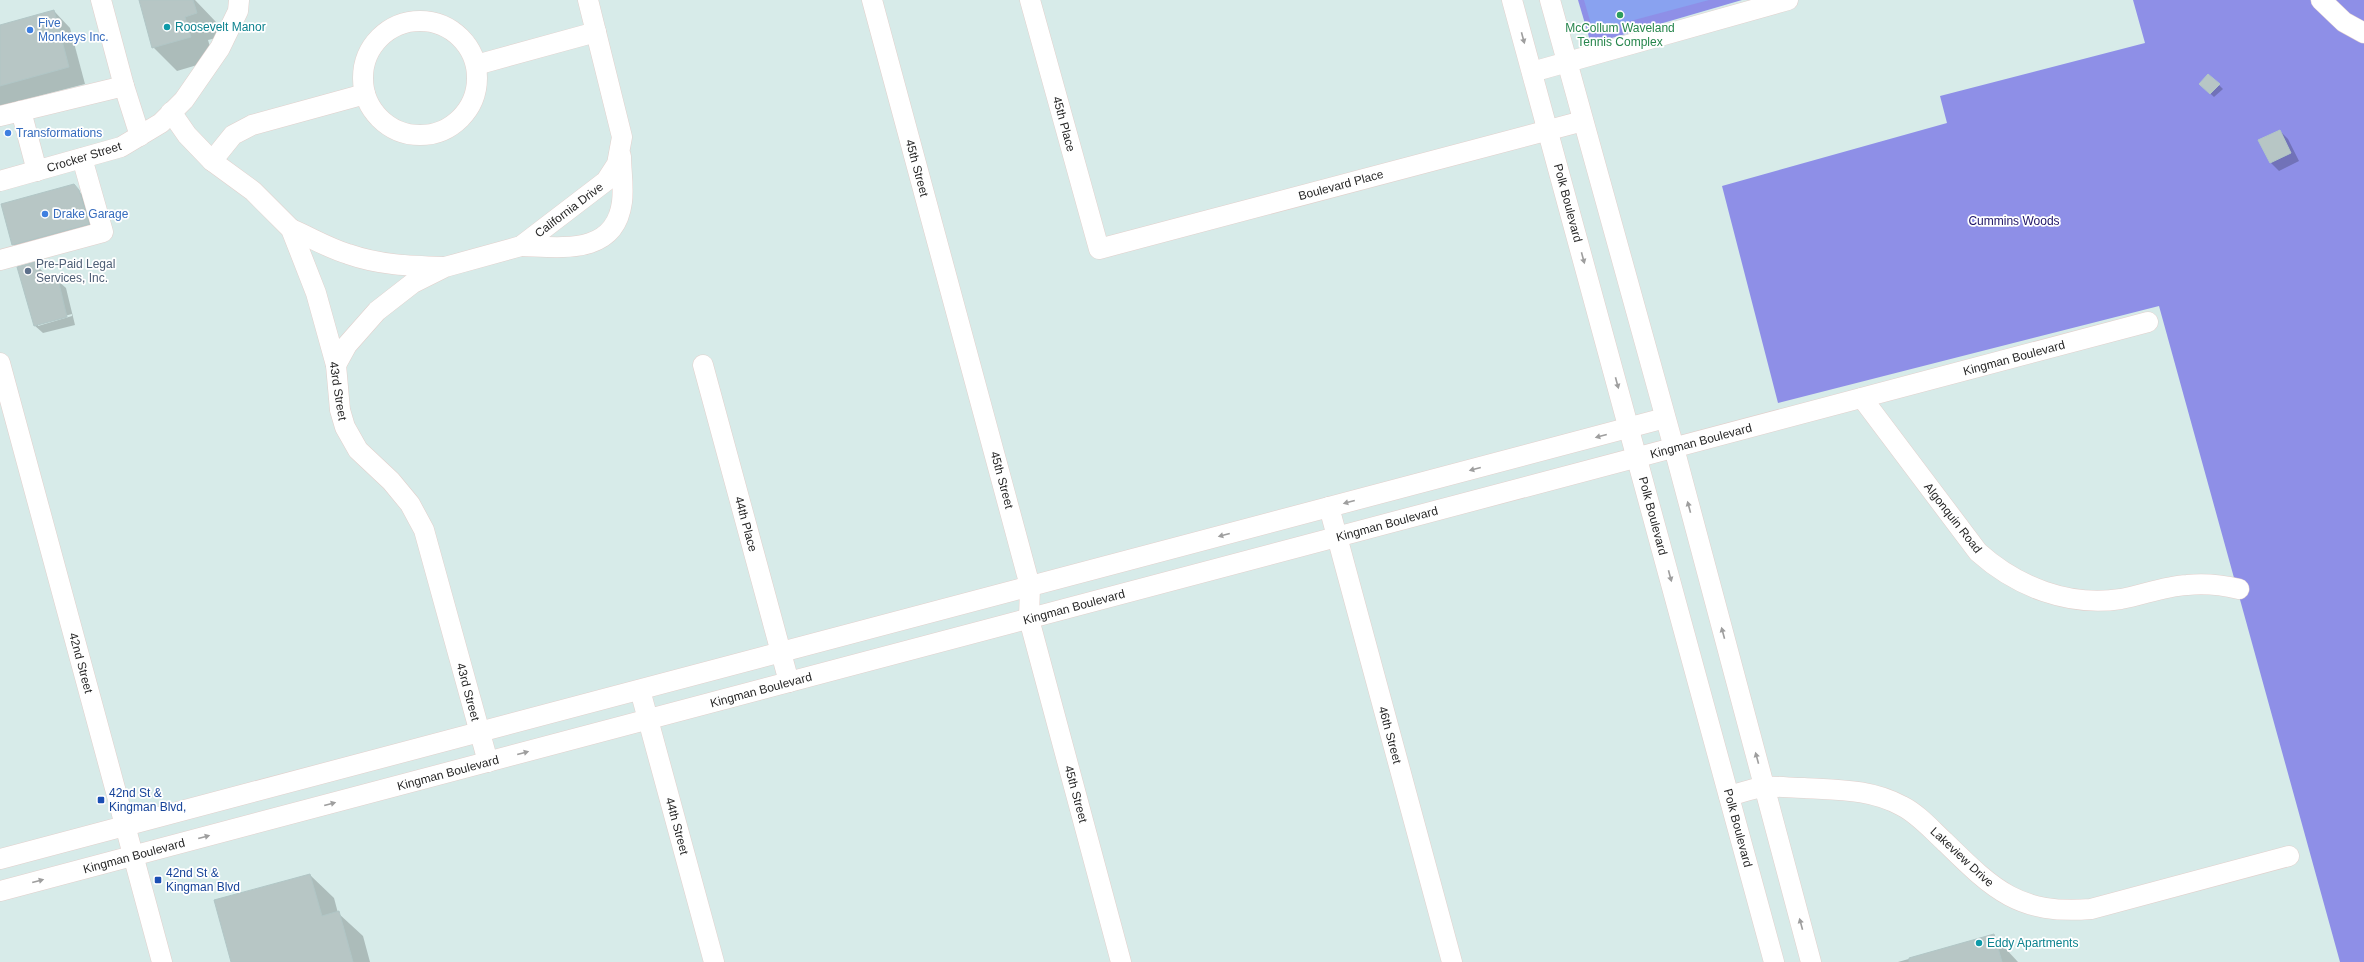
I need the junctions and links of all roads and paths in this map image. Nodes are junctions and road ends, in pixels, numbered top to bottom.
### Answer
1 (101, 0) edge
2 (239, 0) edge
3 (588, 0) edge
4 (872, 0) edge
5 (1032, 0) edge
6 (1512, 0) edge
7 (1550, 0) edge
8 (1788, 0) edge
9 (2321, 0) edge
10 (596, 32) junction
11 (2364, 33) edge
12 (1567, 62) junction
13 (476, 65) junction
14 (1532, 72) junction
15 (124, 86) junction
16 (365, 94) junction
17 (21, 111) junction
18 (171, 112) junction
19 (0, 116) edge
20 (1583, 121) junction
21 (1548, 130) junction
22 (140, 136) junction
23 (620, 150) junction
24 (82, 158) junction
25 (212, 161) junction
26 (37, 171) junction
27 (0, 181) edge
28 (291, 229) junction
29 (521, 246) junction
30 (1099, 249) joint
31 (0, 260) edge
32 (445, 267) junction
33 (2148, 322) dead end
34 (0, 363) edge
35 (336, 365) junction
36 (703, 365) dead end
37 (1862, 398) junction
38 (1665, 418) junction
39 (1629, 428) junction
40 (1674, 448) junction
41 (1638, 458) junction
42 (1329, 508) junction
43 (1337, 538) junction
44 (1030, 586) junction
45 (2239, 588) dead end
46 (1029, 619) junction
47 (781, 652) junction
48 (789, 682) junction
49 (640, 690) junction
50 (649, 720) junction
51 (479, 732) junction
52 (488, 762) junction
53 (1764, 787) junction
54 (1729, 796) junction
55 (125, 826) junction
56 (133, 856) junction
57 (2289, 856) dead end
58 (0, 859) edge
59 (0, 891) edge
60 (162, 962) edge
61 (714, 962) edge
62 (1121, 962) edge
63 (1452, 962) edge
64 (1774, 962) edge
65 (1811, 962) edge

1 - 15 street
2 - 18 street, Crocker Street
3 - 10 street, California Drive
4 - 44 street, 45th Street
5 - 30 street, 45th Place
6 -> 14 street, Polk Boulevard
7 - 12 street
8 - 12 street
9 - 11 street
10 - 13 street
10 - 23 street, California Drive
12 - 14 street
12 - 20 street
13 - 16 street
13 - 16 street
14 - 21 street, Polk Boulevard
15 - 17 street
15 - 22 street
16 - 25 street
17 - 19 street
17 - 26 street
18 - 22 street, Crocker Street
18 - 25 street, 43rd Street
20 - 21 street, Boulevard Place
20 - 38 street
21 - 30 street, Boulevard Place
21 -> 39 street, Polk Boulevard
22 - 24 street, Crocker Street
23 - 29 street, California Drive
23 - 29 street
24 - 26 street, Crocker Street
24 - 31 street
25 - 28 street, 43rd Street
26 - 27 street, Crocker Street
28 - 32 street, California Drive
28 - 35 street, 43rd Street
29 - 32 street, California Drive
32 - 35 street, California Drive
33 - 37 street, Kingman Boulevard
34 - 55 street, 42nd Street
35 - 51 street, 43rd Street
36 - 47 street, 44th Place
37 - 40 street, Kingman Boulevard
37 - 45 street, Algonquin Road
38 - 39 street
38 - 40 street
39 - 41 street, Polk Boulevard
39 -> 42 street
40 - 41 street, Kingman Boulevard
53 -> 40 street
41 - 43 street, Kingman Boulevard
41 -> 54 street, Polk Boulevard
42 - 43 street, 46th Street
42 -> 44 street
43 - 46 street, Kingman Boulevard
43 - 63 street, 46th Street
44 - 46 street, 45th Street
44 - 47 street
46 - 48 street, Kingman Boulevard
46 - 62 street, 45th Street
47 - 48 street, 44th Place
47 - 49 street
48 - 50 street, Kingman Boulevard
49 - 50 street, 44th Street
49 - 51 street
52 -> 50 street, Kingman Boulevard
50 - 61 street, 44th Street
51 - 52 street, 43rd Street
51 - 55 street
56 -> 52 street, Kingman Boulevard
53 - 54 street, Lakeview Drive
53 - 57 street, Lakeview Drive
65 -> 53 street
54 - 64 street, Polk Boulevard
55 - 56 street, 42nd Street
55 - 58 street
59 -> 56 street, Kingman Boulevard
56 - 60 street, 42nd Street

